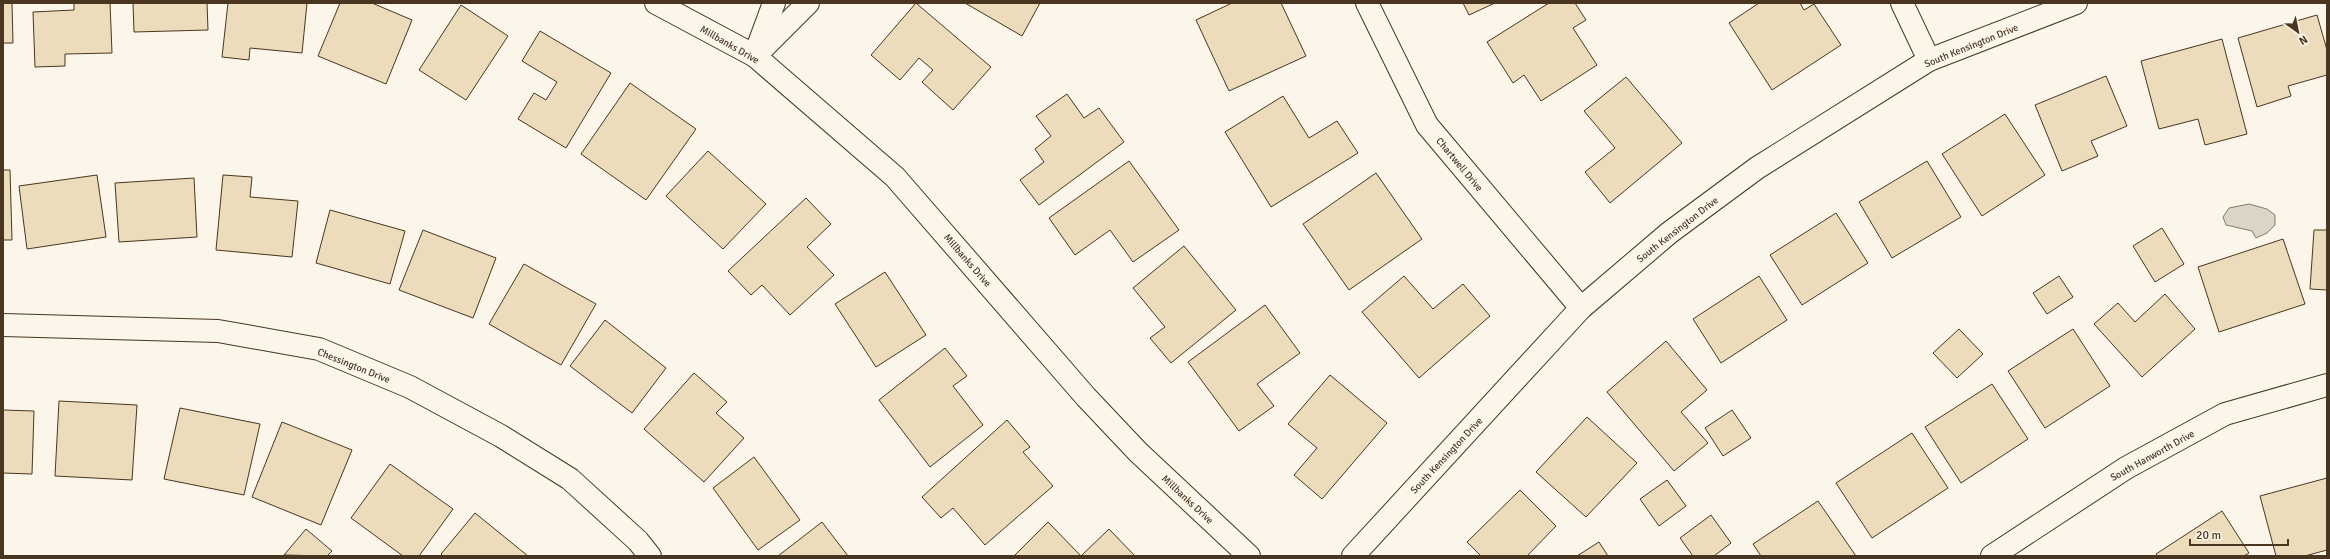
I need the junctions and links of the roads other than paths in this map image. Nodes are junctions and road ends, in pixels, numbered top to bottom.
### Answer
1 (656, 3) edge
2 (774, 3) edge
3 (808, 3) edge
4 (1367, 3) edge
5 (1902, 3) edge
6 (2076, 3) edge
7 (755, 56) junction
8 (1929, 60) junction
9 (1581, 308) junction
10 (3, 325) edge
11 (2327, 385) edge
12 (650, 556) edge
13 (1249, 556) edge
14 (1352, 556) edge
15 (1992, 556) edge

1 - 7 street, Millbanks Drive
2 - 7 street
3 - 7 street
4 - 9 street, Chartwell Drive
5 - 8 street
6 - 8 street, South Kensington Drive
7 - 13 street, Millbanks Drive
8 - 9 street, South Kensington Drive
9 - 14 street, South Kensington Drive
10 - 12 street, Chessington Drive
11 - 15 street, South Hanworth Drive

